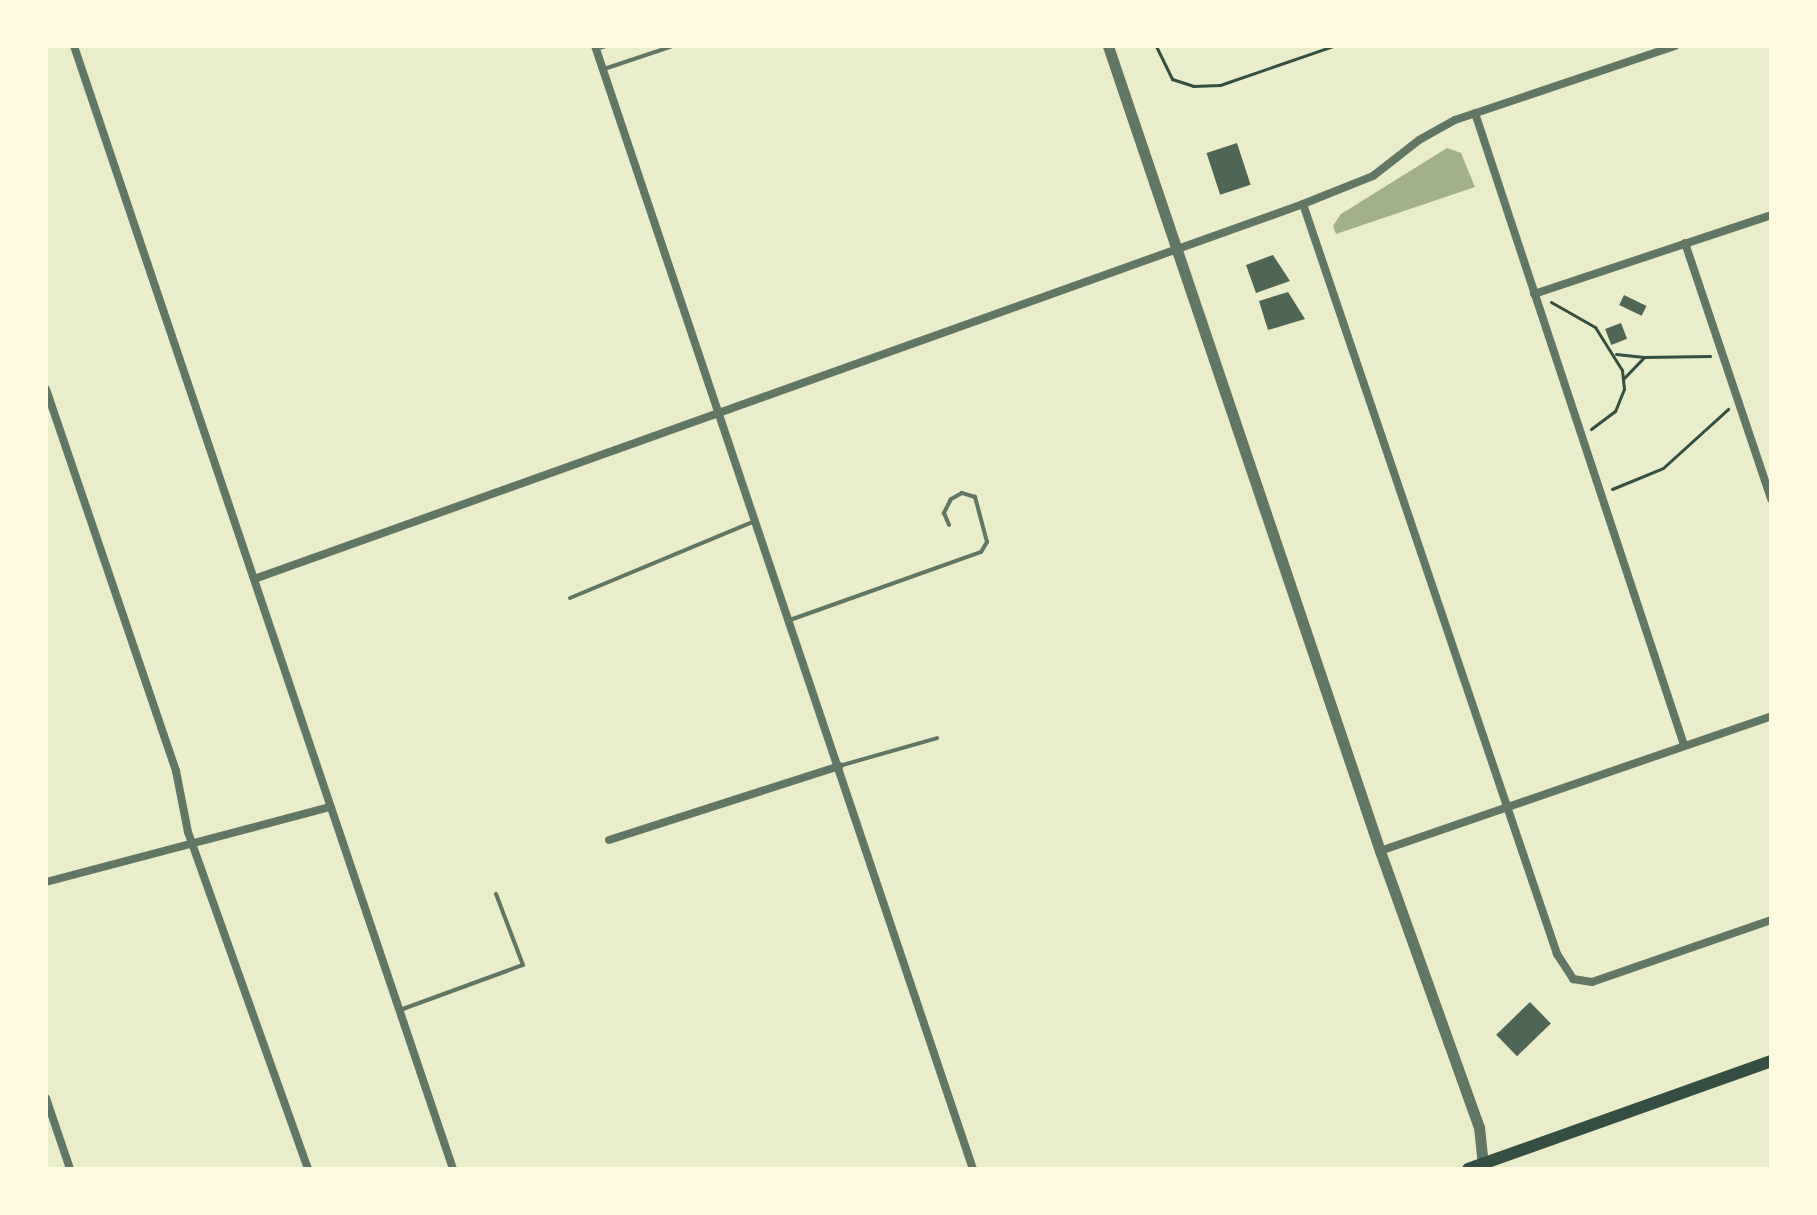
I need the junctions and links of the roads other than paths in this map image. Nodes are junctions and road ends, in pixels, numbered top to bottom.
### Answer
1 (74, 46) edge
2 (673, 46) edge
3 (1108, 46) edge
4 (1675, 46) edge
5 (599, 47) edge
6 (604, 69) junction
7 (1475, 113) junction
8 (1303, 204) junction
9 (1771, 215) edge
10 (1685, 243) junction
11 (1177, 247) junction
12 (1534, 294) junction
13 (46, 389) edge
14 (721, 414) junction
15 (1771, 499) edge
16 (757, 520) junction
17 (949, 525) dead end
18 (257, 578) junction
19 (570, 598) dead end
20 (790, 620) junction
21 (1771, 716) edge
22 (937, 738) dead end
23 (1684, 745) junction
24 (839, 766) junction
25 (1506, 807) junction
26 (327, 808) junction
27 (609, 840) dead end
28 (192, 842) junction
29 (1380, 851) junction
30 (46, 882) edge
31 (496, 894) dead end
32 (1771, 920) edge
33 (398, 1011) junction
34 (1771, 1061) edge
35 (46, 1098) edge
36 (1485, 1167) edge
37 (70, 1169) edge
38 (308, 1169) edge
39 (453, 1169) edge
40 (973, 1169) edge
41 (1468, 1169) edge

1 - 18 street
2 - 6 lane
3 - 11 street
4 - 7 street
5 - 6 street
6 - 14 street
7 - 8 street
7 - 12 street
8 - 11 street
8 - 25 street
9 - 10 street
10 - 12 street
10 - 15 street
11 - 14 street
11 - 29 street
12 - 23 street
13 - 28 street
14 - 16 street
14 - 18 street
16 - 19 lane
16 - 20 street
17 - 20 lane
18 - 26 street
20 - 24 street
21 - 23 street
22 - 24 lane
23 - 25 street
24 - 27 street
24 - 40 street
25 - 29 street
25 - 32 street
26 - 28 street
26 - 33 street
28 - 30 street
28 - 38 street
29 - 36 street
31 - 33 lane
33 - 39 street
34 - 36 main road
35 - 37 street
36 - 41 main road

